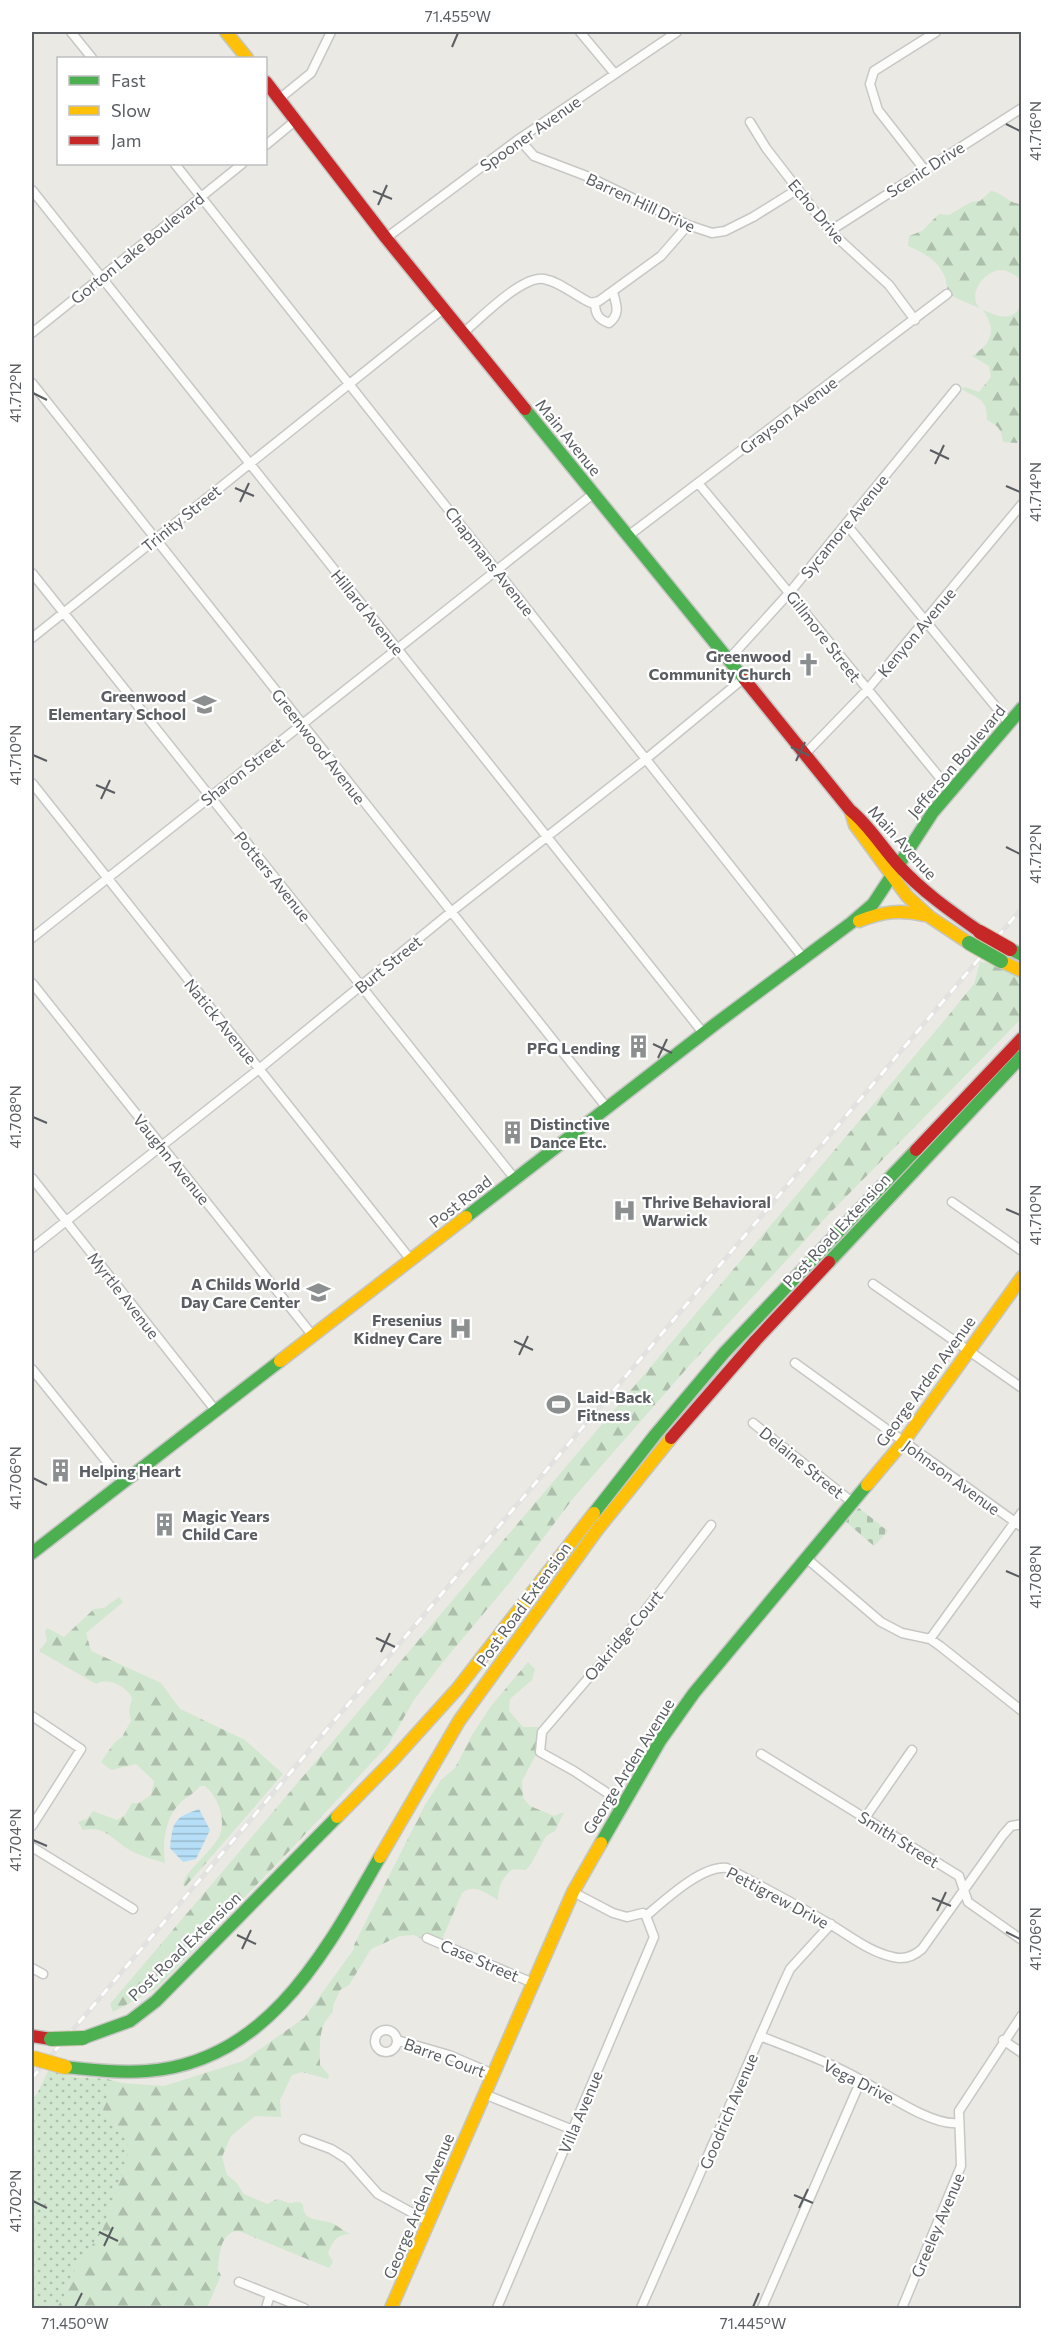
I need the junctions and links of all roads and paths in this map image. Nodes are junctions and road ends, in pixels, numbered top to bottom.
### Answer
1 (71, 32) edge
2 (226, 32) edge
3 (331, 32) edge
4 (580, 32) edge
5 (677, 32) edge
6 (936, 32) edge
7 (91, 57) edge
8 (246, 57) edge
9 (615, 74) junction
10 (267, 83) edge
11 (279, 99) junction
12 (1022, 108) edge
13 (295, 121) junction
14 (750, 122) dead end
15 (519, 139) junction
16 (267, 144) edge
17 (176, 165) edge
18 (241, 165) edge
19 (924, 170) junction
20 (798, 189) junction
21 (32, 190) edge
22 (201, 196) junction
23 (688, 225) junction
24 (830, 231) junction
25 (386, 238) junction
26 (101, 277) junction
27 (613, 292) junction
28 (947, 294) dead end
29 (595, 302) junction
30 (443, 309) junction
31 (915, 320) junction
32 (32, 333) edge
33 (463, 333) junction
34 (32, 383) edge
35 (350, 384) junction
36 (956, 389) dead end
37 (249, 464) junction
38 (698, 483) junction
39 (593, 494) junction
40 (1022, 504) edge
41 (846, 524) junction
42 (628, 536) junction
43 (155, 539) junction
44 (497, 570) junction
45 (32, 573) edge
46 (790, 592) junction
47 (63, 612) junction
48 (925, 622) junction
49 (32, 638) edge
50 (397, 649) junction
51 (729, 659) junction
52 (744, 678) junction
53 (867, 690) junction
54 (1022, 708) edge
55 (1009, 723) junction
56 (302, 724) junction
57 (805, 754) junction
58 (646, 759) junction
59 (32, 783) edge
60 (950, 790) junction
61 (210, 797) junction
62 (547, 837) junction
63 (895, 871) junction
64 (107, 878) junction
65 (451, 912) junction
66 (930, 917) junction
67 (851, 923) junction
68 (32, 938) edge
69 (1016, 952) edge
70 (804, 959) junction
71 (1022, 971) edge
72 (32, 983) edge
73 (361, 986) junction
74 (704, 1034) junction
75 (1022, 1038) edge
76 (1022, 1056) edge
77 (259, 1069) junction
78 (607, 1108) junction
79 (161, 1146) junction
80 (32, 1178) edge
81 (514, 1179) junction
82 (952, 1202) dead end
83 (66, 1221) junction
84 (32, 1248) edge
85 (1022, 1251) edge
86 (411, 1260) junction
87 (1022, 1277) edge
88 (873, 1284) dead end
89 (313, 1336) junction
90 (968, 1351) junction
91 (795, 1363) dead end
92 (32, 1369) edge
93 (1022, 1388) edge
94 (216, 1411) junction
95 (753, 1423) dead end
96 (904, 1441) junction
97 (123, 1482) junction
98 (852, 1502) junction
99 (1022, 1512) edge
100 (711, 1525) dead end
101 (1018, 1525) edge
102 (32, 1553) edge
103 (805, 1557) junction
104 (930, 1639) junction
105 (1022, 1712) edge
106 (32, 1716) edge
107 (912, 1750) dead end
108 (761, 1754) dead end
109 (624, 1804) junction
110 (865, 1818) junction
111 (1022, 1824) edge
112 (32, 1826) edge
113 (32, 1847) edge
114 (963, 1888) junction
115 (573, 1892) junction
116 (133, 1909) dead end
117 (646, 1916) junction
118 (831, 1924) junction
119 (427, 1938) dead end
120 (1022, 1940) edge
121 (32, 1968) edge
122 (43, 1974) dead end
123 (533, 1983) junction
124 (1022, 2015) edge
125 (32, 2036) edge
126 (760, 2036) junction
127 (397, 2040) dead end
128 (1003, 2040) junction
129 (1022, 2053) edge
130 (32, 2058) edge
131 (493, 2074) junction
132 (861, 2080) junction
133 (484, 2094) junction
134 (958, 2123) junction
135 (573, 2130) junction
136 (304, 2139) dead end
137 (429, 2222) junction
138 (238, 2282) dead end
139 (270, 2295) junction
140 (266, 2308) edge
141 (304, 2308) edge
142 (391, 2308) edge
143 (497, 2308) edge
144 (642, 2308) edge
145 (762, 2308) edge
146 (902, 2308) edge

1 - 7 street
2 - 8 main road
3 - 11 street
4 - 9 street
5 - 9 street, Spooner Avenue
6 - 19 street
9 - 15 street, Spooner Avenue
10 - 11 main road, Main Avenue
11 - 13 main road, Main Avenue
12 - 19 street, Scenic Drive
13 - 16 street
13 - 25 main road, Main Avenue
14 - 20 street, Echo Drive
15 - 23 street, Barren Hill Drive
15 - 25 street, Spooner Avenue
17 - 22 street, Chapmans Avenue
18 - 22 street, Gorton Lake Boulevard
19 - 24 street, Scenic Drive
20 - 23 street, Barren Hill Drive
20 - 24 street, Echo Drive
21 - 26 street, Hillard Avenue
22 - 26 street, Gorton Lake Boulevard
22 - 35 street, Chapmans Avenue
23 - 27 street
24 - 31 street, Echo Drive
25 - 30 main road, Main Avenue
26 - 32 street, Gorton Lake Boulevard
26 - 37 street, Hillard Avenue
27 - 29 street
27 - 29 street
28 - 31 street, Grayson Avenue
29 - 33 street
30 - 33 main road, Main Avenue
30 - 35 street, Trinity Street
31 - 38 street, Grayson Avenue
33 - 39 main road, Main Avenue
34 - 43 street, Greenwood Avenue
35 - 37 street, Trinity Street
35 - 44 street, Chapmans Avenue
36 - 41 street, Sycamore Avenue
37 - 43 street, Trinity Street
37 - 50 street, Hillard Avenue
38 - 42 street, Grayson Avenue
38 - 46 street, Gillmore Street
39 - 42 main road, Main Avenue
39 - 44 street, Sharon Street
40 - 48 street, Kenyon Avenue
41 - 46 street, Sycamore Avenue
41 - 48 street
42 - 51 main road, Main Avenue
43 - 47 street, Trinity Street
43 - 56 street, Greenwood Avenue
44 - 50 street, Sharon Street
44 - 58 street, Chapmans Avenue
45 - 47 street, Potters Avenue
46 - 51 street, Sycamore Avenue
46 - 53 street, Gillmore Street
47 - 49 street, Trinity Street
47 - 61 street, Potters Avenue
48 - 53 street, Kenyon Avenue
48 - 55 street
50 - 56 street, Sharon Street
50 - 62 street, Hillard Avenue
51 - 52 main road, Main Avenue
52 - 57 main road, Main Avenue
52 - 58 street, Burt Street
53 - 57 street, Kenyon Avenue
53 - 60 street, Gillmore Street
54 - 55 main road, Jefferson Boulevard
55 - 60 main road, Jefferson Boulevard
56 - 61 street, Sharon Street
56 - 65 street, Greenwood Avenue
57 - 63 main road, Main Avenue
58 - 62 street, Burt Street
58 - 70 street, Chapmans Avenue
59 - 64 street, Natick Avenue
60 - 63 main road, Jefferson Boulevard
61 - 64 street, Sharon Street
61 - 73 street, Potters Avenue
62 - 65 street, Burt Street
62 - 74 street, Hillard Avenue
63 - 66 main road, Main Avenue
63 - 67 main road, Post Road
63 - 69 main road, Main Avenue, bridge
64 - 68 street, Sharon Street
64 - 77 street, Natick Avenue
65 - 73 street, Burt Street
65 - 78 street, Greenwood Avenue
66 - 67 main road
66 - 71 main road, Main Avenue, bridge
67 - 70 main road, Post Road
70 - 74 main road, Post Road
72 - 79 street, Vaughn Avenue
73 - 77 street, Burt Street
73 - 81 street, Potters Avenue
74 - 78 main road, Post Road
75 - 125 main road, Post Road Extension, bridge
76 - 130 main road, Post Road Extension, bridge
77 - 79 street, Burt Street
77 - 86 street, Natick Avenue
78 - 81 main road, Post Road
79 - 83 street, Burt Street
79 - 89 street, Vaughn Avenue
80 - 83 street, Myrtle Avenue
81 - 86 main road, Post Road
82 - 85 street
83 - 84 street, Burt Street
83 - 94 street, Myrtle Avenue
86 - 89 main road, Post Road
87 - 90 main road, George Arden Avenue
88 - 90 street
89 - 94 main road, Post Road
90 - 93 street
90 - 96 main road, George Arden Avenue
91 - 96 street, Johnson Avenue
92 - 97 street
94 - 97 main road, Post Road
95 - 98 street, Delaine Street
96 - 98 main road, George Arden Avenue
96 - 101 street, Johnson Avenue
97 - 102 main road, Post Road
98 - 103 main road, George Arden Avenue
99 - 101 street
100 - 109 street, Oakridge Court
101 - 104 street
103 - 104 street
103 - 109 main road, George Arden Avenue
104 - 105 street
106 - 112 street
107 - 110 street
108 - 110 street, Smith Street
109 - 115 main road, George Arden Avenue
110 - 114 street, Smith Street
111 - 114 street, Pettigrew Drive
113 - 116 street
114 - 118 street, Pettigrew Drive
114 - 120 street, Smith Street
115 - 117 street
115 - 123 main road, George Arden Avenue
117 - 118 street, Pettigrew Drive
117 - 135 street, Villa Avenue
118 - 126 street, Goodrich Avenue
119 - 123 street, Case Street
121 - 122 street
123 - 131 main road, George Arden Avenue
124 - 128 street, Greeley Avenue
126 - 132 street, Vega Drive
126 - 144 street, Goodrich Avenue
127 - 131 street, Barre Court
128 - 129 street
128 - 134 street, Greeley Avenue
131 - 133 main road, George Arden Avenue
132 - 134 street, Vega Drive
132 - 145 street
133 - 135 street
133 - 137 main road, George Arden Avenue
134 - 146 street, Greeley Avenue
135 - 143 street, Villa Avenue
136 - 137 street
137 - 142 main road, George Arden Avenue
138 - 139 street
139 - 140 street
139 - 141 street

